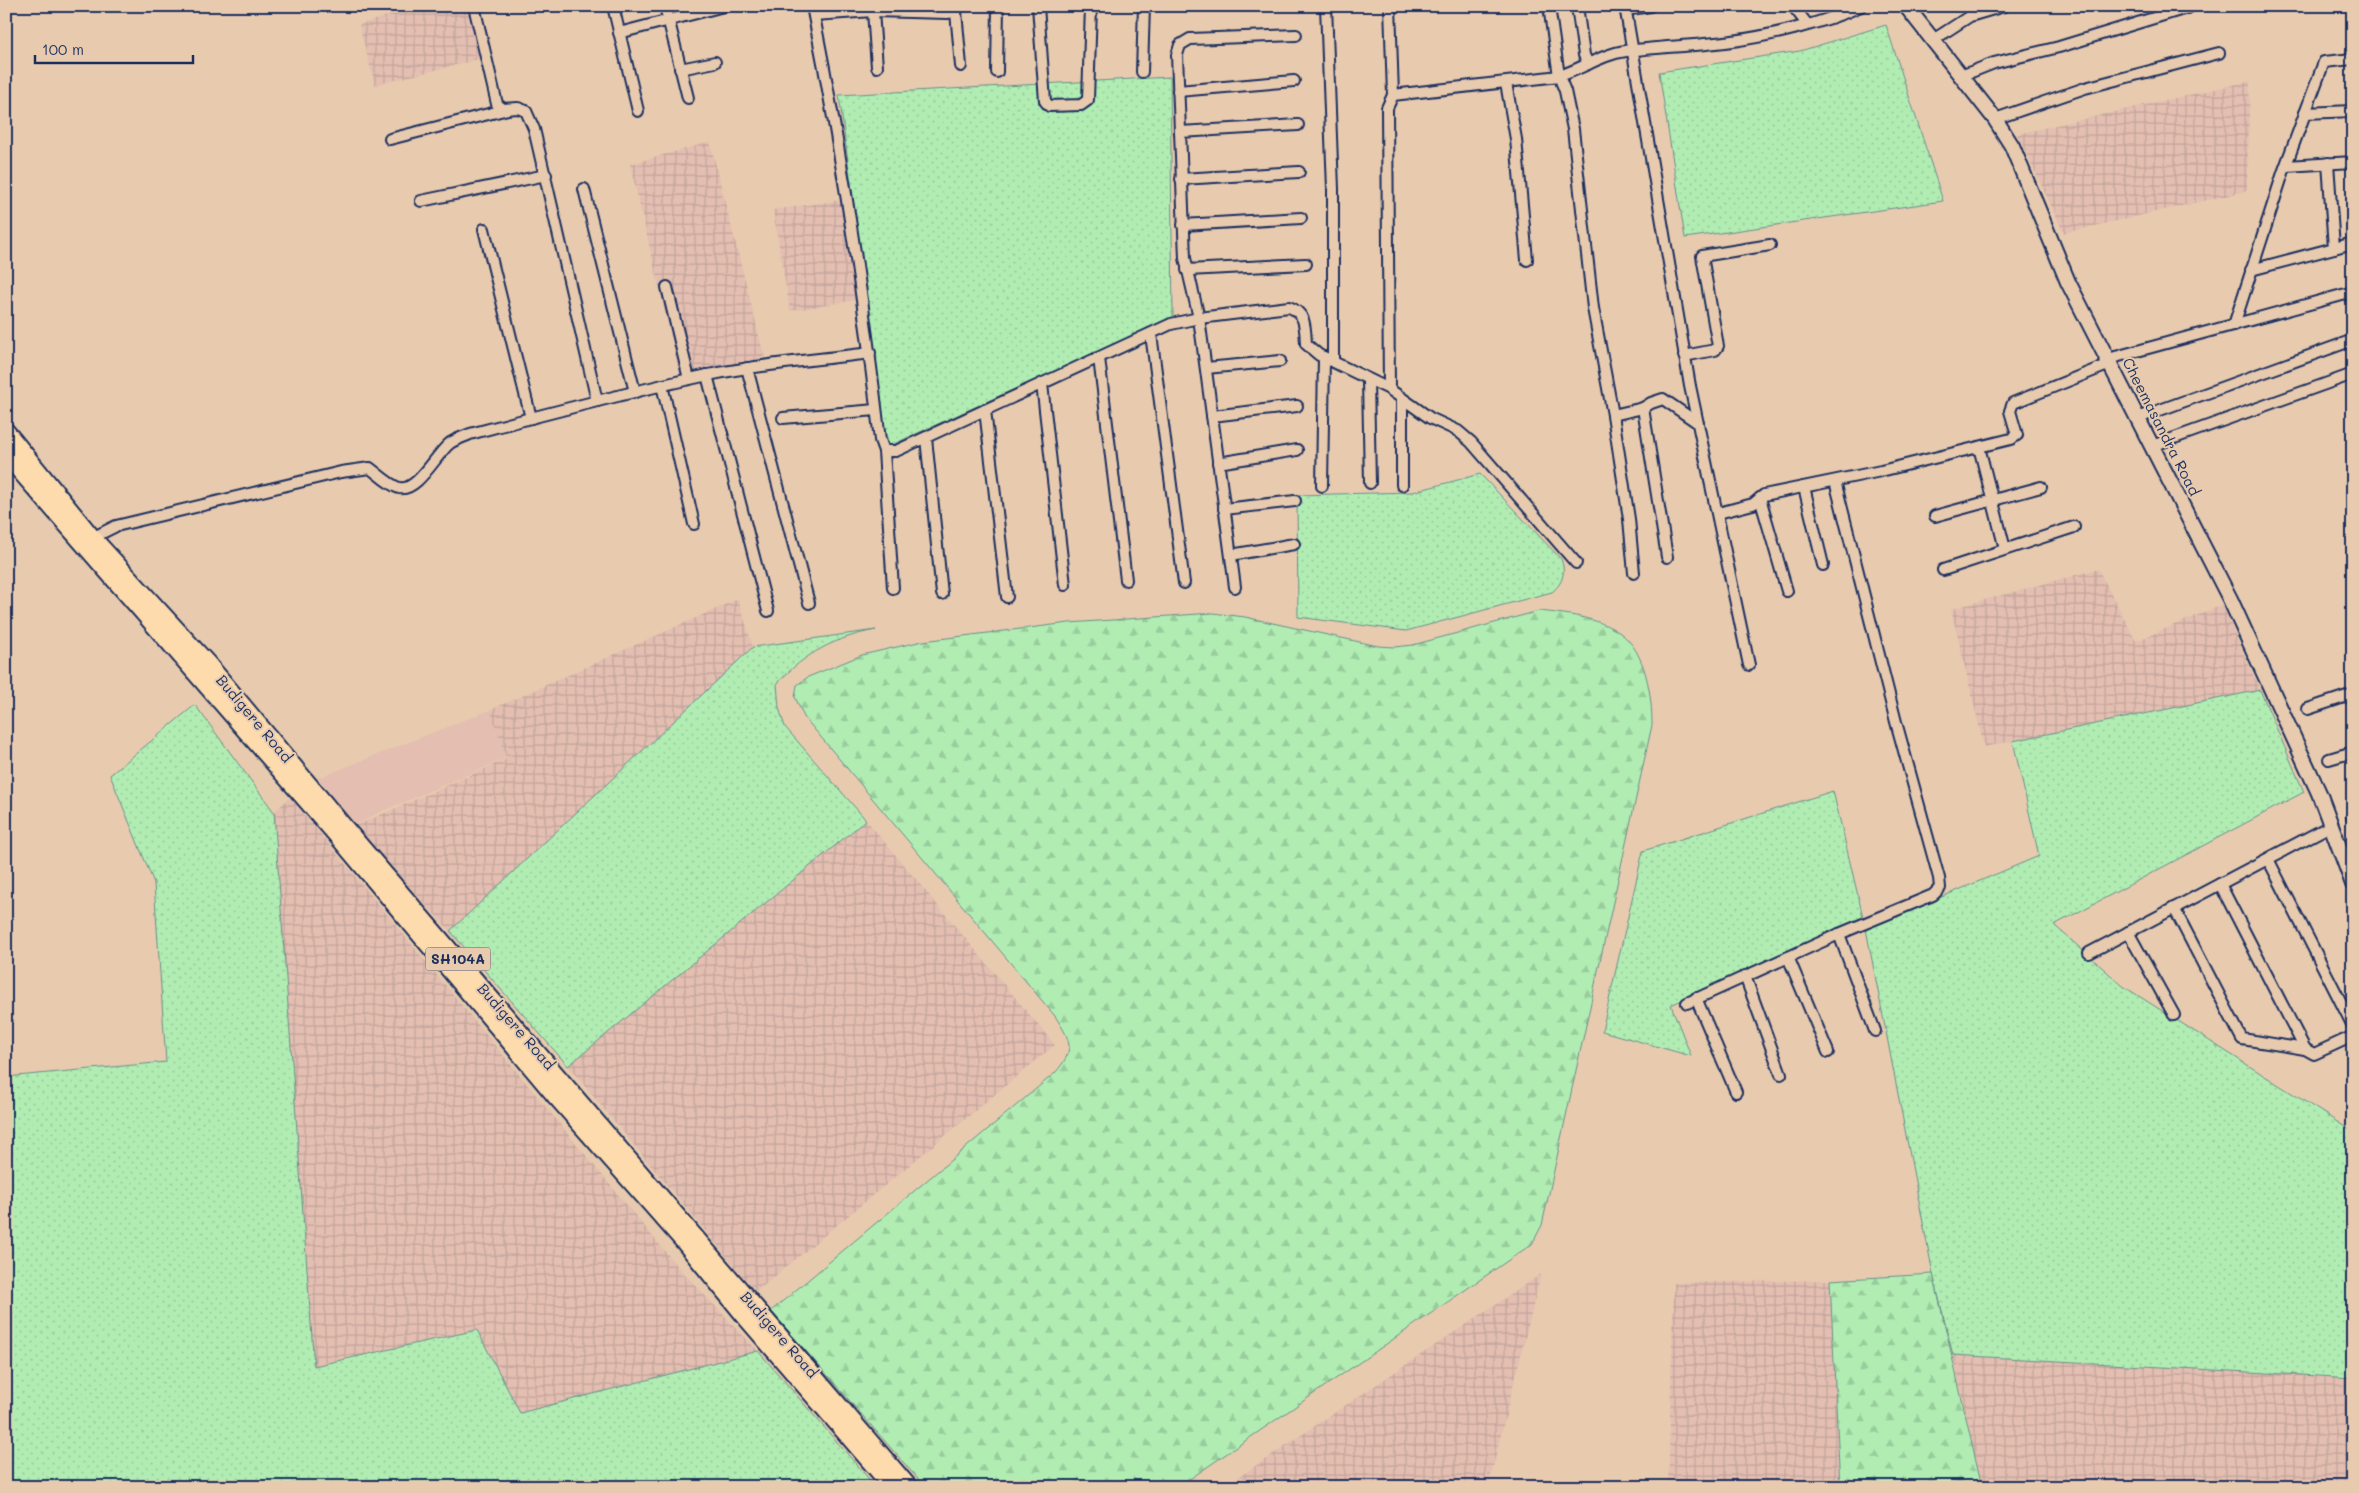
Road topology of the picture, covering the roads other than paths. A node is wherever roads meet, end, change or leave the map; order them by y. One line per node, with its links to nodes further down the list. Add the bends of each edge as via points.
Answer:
1 (474, 6): 45 (street, via 497,104 502,109)
2 (613, 6): 25 (street)
3 (665, 6): 23 (street)
4 (998, 6): 36 (street)
5 (1038, 6): 6 (street, via 1045,101 1049,106 1081,105 1088,100)
6 (1092, 6)
7 (1144, 6): 37 (street)
8 (1326, 6): 80 (street, via 1333,189)
9 (1390, 6): 43 (street)
10 (1550, 6): 38 (street)
11 (1578, 6): 32 (street, via 1584,56)
12 (1650, 6): 19 (street)
13 (1793, 6): 24 (street)
14 (1861, 6): 24 (street)
15 (1906, 6): 27 (street, Cheemasandra Road)
16 (2004, 6): 27 (street, via 1970,16)
17 (720, 7): 23 (street)
18 (2190, 7): 39 (street)
19 (1625, 8): 28 (street)
20 (958, 9): 22 (street); 33 (street)
21 (813, 11): 22 (street); 77 (street, via 846,185)
22 (873, 11): 34 (street)
23 (668, 20): 25 (street); 35 (street)
24 (1807, 24): 28 (street, via 1726,42)
25 (619, 33): 46 (street)
26 (1296, 35): 42 (street, via 1190,40 1180,44 1176,55)
27 (1932, 40): 39 (street, Cheemasandra Road)
28 (1631, 51): 32 (street); 78 (street)
29 (2220, 53): 49 (street, via 2085,88)
30 (2353, 59): 48 (street, via 2324,62)
31 (715, 62): 35 (street)
32 (1588, 64): 38 (street)
33 (961, 66)
34 (877, 67)
35 (680, 69): 44 (street)
36 (997, 72)
37 (1142, 72)
38 (1558, 76): 41 (street); 99 (street, via 1565,91 1573,129 1593,308)
39 (1961, 76): 49 (street, Cheemasandra Road)
40 (1294, 81): 42 (street)
41 (1506, 83): 43 (street); 67 (street, via 1516,139)
42 (1178, 91): 51 (street)
43 (1392, 95): 91 (street, via 1387,108)
44 (688, 98)
45 (511, 109): 52 (street); 57 (street, via 529,114)
46 (638, 111)
47 (2353, 111): 48 (street)
48 (2305, 113): 55 (street)
49 (1995, 119): 82 (street, Cheemasandra Road, via 2017,157 2068,282)
50 (1298, 125): 51 (street)
51 (1180, 132): 58 (street)
52 (390, 139)
53 (2353, 162): 54 (street)
54 (2328, 163): 55 (street); 66 (street)
55 (2286, 166): 70 (street)
56 (1299, 172): 58 (street)
57 (546, 175): 60 (street); 93 (street)
58 (1181, 179): 62 (street)
59 (584, 190): 92 (street)
60 (421, 201)
61 (1301, 218): 62 (street)
62 (1183, 225): 69 (street)
63 (484, 230): 101 (street)
64 (2353, 243): 66 (street)
65 (1770, 245): 78 (street, via 1702,256 1718,346 1715,350)
66 (2334, 248): 70 (street)
67 (1527, 260)
68 (1306, 264): 69 (street)
69 (1187, 270): 73 (street)
70 (2251, 270): 74 (street)
71 (667, 287): 87 (street)
72 (2353, 292): 74 (street)
73 (1199, 318): 75 (street, via 1171,324); 80 (street, via 1289,307 1303,317 1306,344); 84 (street)
74 (2234, 325): 82 (street)
75 (1151, 334): 79 (street); 137 (street)
76 (2353, 340): 103 (street)
77 (870, 353): 83 (street); 97 (street)
78 (1684, 356): 104 (street)
79 (1099, 358): 89 (street); 136 (street)
80 (1328, 359): 88 (street); 116 (street)
81 (1280, 361): 84 (street)
82 (2109, 362): 103 (street, Cheemasandra Road); 108 (street, via 2013,403 2010,411 2017,435)
83 (747, 368): 86 (street); 144 (street)
84 (1206, 368): 100 (street)
85 (2353, 374): 107 (street)
86 (707, 375): 87 (street); 145 (street)
87 (689, 379): 90 (street)
88 (1368, 380): 91 (street); 114 (street)
89 (1042, 384): 98 (street); 138 (street)
90 (662, 385): 92 (street); 125 (street)
91 (1389, 389): 94 (street)
92 (635, 392): 93 (street)
93 (597, 400): 101 (street)
94 (1402, 400): 115 (street); 132 (street, via 1458,431 1471,442)
95 (1297, 406): 100 (street)
96 (1643, 408): 99 (street); 104 (street, via 1663,400); 131 (street)
97 (876, 410): 102 (street); 110 (street)
98 (985, 410): 106 (street); 143 (street)
99 (1613, 415): 135 (street)
100 (1212, 416): 112 (street)
101 (531, 418): 127 (street, via 470,434 451,443 431,462 418,482 408,488 397,488 370,468 341,472 116,526)
102 (783, 418)
103 (2138, 418): 107 (street, Cheemasandra Road)
104 (1698, 423): 123 (street)
105 (6, 431): 127 (main road, Budigere Road / SH104A)
106 (926, 438): 110 (street, via 896,451); 142 (street)
107 (2152, 446): 151 (street, Cheemasandra Road, via 2230,599)
108 (1979, 447): 113 (street); 121 (street)
109 (1297, 450): 112 (street)
110 (884, 451): 139 (street)
111 (6, 455): 127 (main road, Budigere Road / SH104A)
112 (1218, 463): 122 (street)
113 (1836, 481): 117 (street); 157 (street, via 1940,888 1933,895)
114 (1370, 483)
115 (1402, 485)
116 (1322, 486)
117 (1804, 487): 119 (street); 133 (street)
118 (2041, 487): 121 (street)
119 (1760, 498): 123 (street, via 1753,504); 141 (street)
120 (1295, 501): 122 (street)
121 (1993, 501): 124 (street); 129 (street)
122 (1224, 508): 130 (street)
123 (1718, 513): 146 (street)
124 (1935, 516)
125 (694, 524)
126 (2074, 527): 129 (street)
127 (88, 540): 169 (main road, Budigere Road / SH104A, via 552,1092); 170 (main road, Budigere Road / SH104A, via 208,664)
128 (1294, 544): 130 (street)
129 (2005, 549): 134 (street)
130 (1231, 555): 140 (street)
131 (1667, 557)
132 (1576, 563)
133 (1823, 565)
134 (1943, 570)
135 (1634, 573)
136 (1126, 580)
137 (1184, 583)
138 (1065, 585)
139 (893, 588)
140 (1235, 588)
141 (1787, 591)
142 (942, 594)
143 (1007, 597)
144 (810, 603)
145 (768, 612)
146 (1749, 665)
147 (2353, 694): 148 (street)
148 (2308, 709)
149 (2353, 752): 150 (street)
150 (2329, 759)
151 (2332, 825): 152 (street); 154 (street, Cheemasandra Road)
152 (2268, 859): 153 (street); 162 (street)
153 (2220, 884): 155 (street); 165 (street)
154 (2353, 884)
155 (2174, 908): 156 (street); 165 (street, via 2242,1039)
156 (2128, 932): 158 (street); 161 (street)
157 (1839, 934): 159 (street); 163 (street)
158 (2089, 953)
159 (1788, 956): 160 (street); 166 (street)
160 (1745, 976): 167 (street); 168 (street, via 1692,1001)
161 (2174, 1015)
162 (2353, 1026)
163 (1875, 1031)
164 (2353, 1036): 165 (street, via 2314,1054)
165 (2304, 1049)
166 (1828, 1052)
167 (1782, 1074)
168 (1736, 1092)
169 (892, 1487)
170 (910, 1487)

